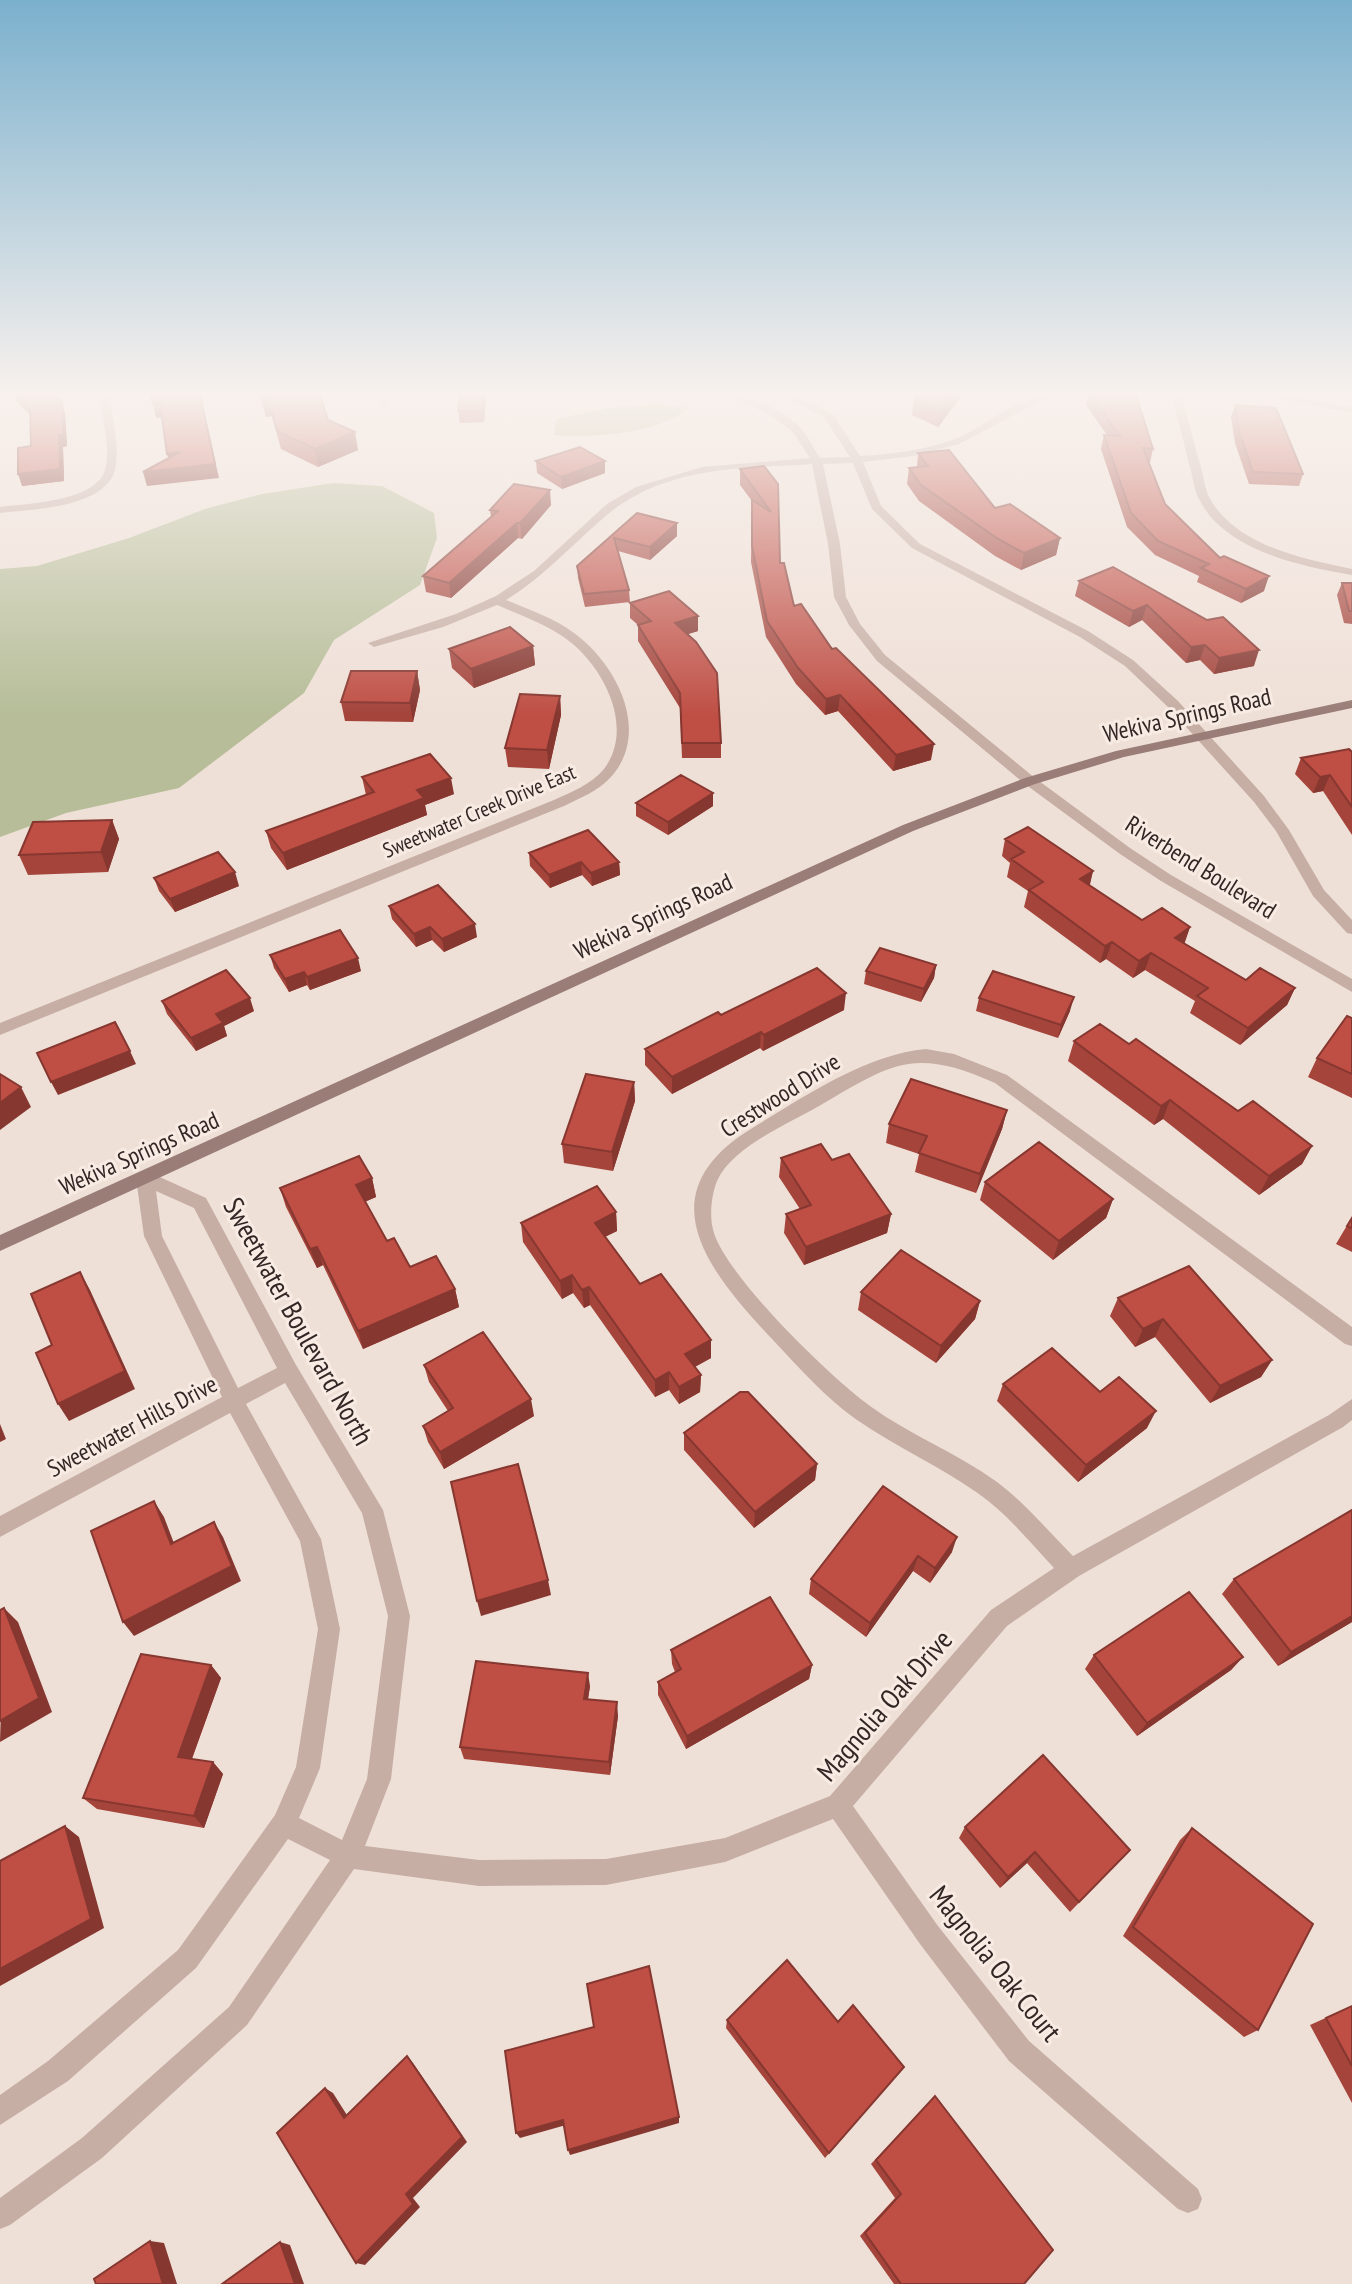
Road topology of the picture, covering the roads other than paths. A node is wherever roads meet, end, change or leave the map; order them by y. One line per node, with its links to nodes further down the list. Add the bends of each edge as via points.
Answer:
1 (61, 502): 6 (street)
2 (620, 502): 8 (street, via 597,515 539,572)
3 (825, 502): 12 (street, Riverbend Boulevard, via 840,597 855,625 881,658)
4 (873, 502): 11 (street, Riverbend Boulevard, via 916,546 1084,634 1129,663)
5 (1206, 502): 7 (street, via 1213,513 1255,542)
6 (0, 510)
7 (1352, 572)
8 (498, 601): 9 (street, via 453,621); 15 (street, Sweetwater Creek Drive East, via 579,642 604,670 621,704 624,737 612,768 591,787)
9 (374, 643)
10 (1352, 704): 11 (main road, Wekiva Springs Road)
11 (1199, 735): 12 (main road, Wekiva Springs Road); 13 (street, Riverbend Boulevard, via 1258,799 1282,830 1318,893)
12 (1030, 780): 14 (street, Riverbend Boulevard, via 1166,878); 16 (main road, Wekiva Springs Road, via 752,897)
13 (1352, 929)
14 (1352, 986)
15 (0, 1029)
16 (145, 1178): 17 (main road, Wekiva Springs Road); 19 (street, Sweetwater Boulevard North, via 201,1203); 20 (street, via 153,1236)
17 (0, 1243)
18 (1352, 1338): 23 (street, Crestwood Drive, via 1001,1079 969,1063 932,1054 868,1068 732,1150 711,1175 702,1204 706,1235 722,1268 813,1370 862,1411 989,1489)
19 (289, 1371): 20 (street, Sweetwater Hills Drive); 26 (street, Sweetwater Boulevard North, via 372,1510 398,1616 379,1779)
20 (234, 1401): 22 (street, Sweetwater Hills Drive); 25 (street, via 310,1539 329,1629 308,1768)
21 (1352, 1408): 23 (street, Magnolia Oak Drive)
22 (0, 1527)
23 (1071, 1570): 24 (street, Magnolia Oak Drive, via 999,1618)
24 (838, 1805): 26 (street, Magnolia Oak Drive, via 725,1850 606,1872 479,1873); 28 (street, Magnolia Oak Court, via 929,1935 1019,2051)
25 (284, 1824): 26 (street, Magnolia Oak Drive); 27 (street, via 187,1959 58,2071)
26 (348, 1856): 29 (street, Sweetwater Boulevard North, via 238,2016 93,2148)
27 (0, 2111)
28 (1188, 2199)
29 (0, 2215)

